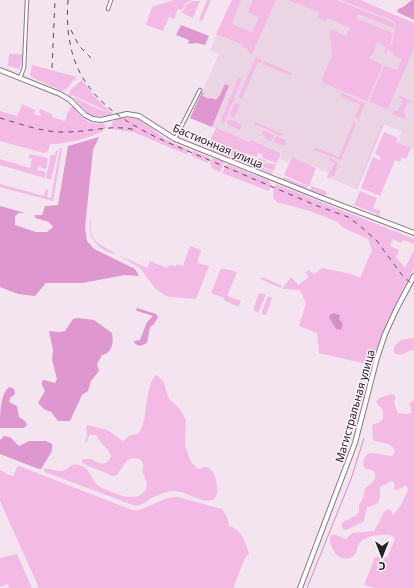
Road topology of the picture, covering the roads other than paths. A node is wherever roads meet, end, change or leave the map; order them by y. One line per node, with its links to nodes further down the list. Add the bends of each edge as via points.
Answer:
1 (27, 0): 5 (street, via 24,68)
2 (111, 0): 3 (street)
3 (108, 9)
4 (0, 70): 5 (main road, Бастионная улица)
5 (20, 78): 7 (main road, Бастионная улица, via 65,96 88,117 101,120 135,114)
6 (200, 90): 7 (street)
7 (175, 139): 8 (main road, Бастионная улица)
8 (413, 233)
9 (414, 276): 10 (main road, Магистральная улица, via 385,334 355,443)
10 (300, 588)

